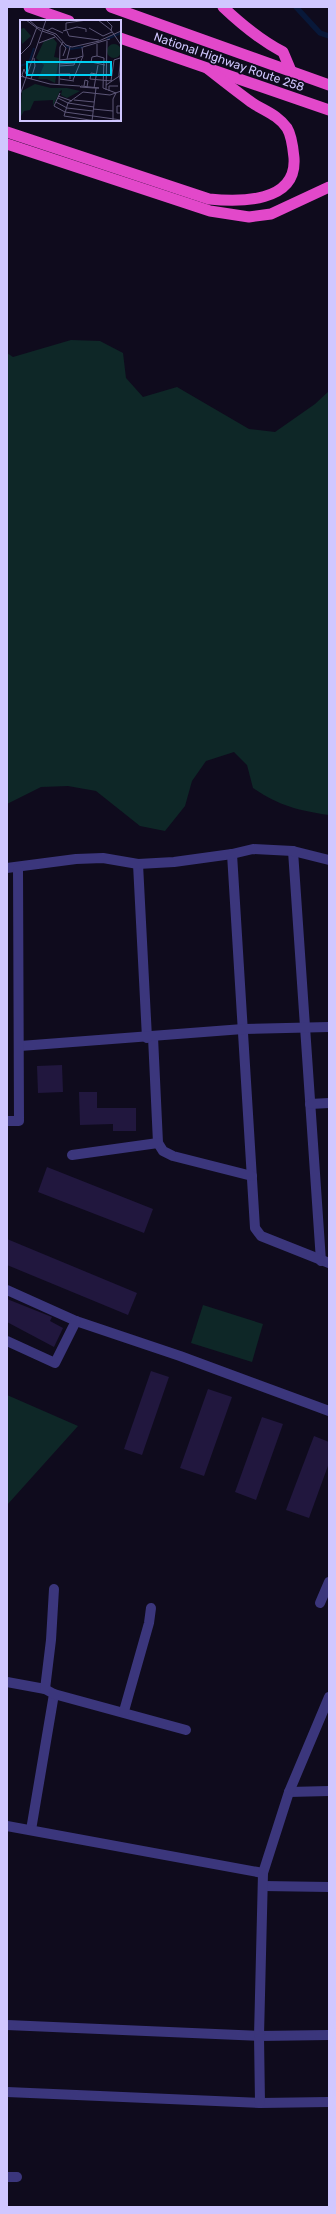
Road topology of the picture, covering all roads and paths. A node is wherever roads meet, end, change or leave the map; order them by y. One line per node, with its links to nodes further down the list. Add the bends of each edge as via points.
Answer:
1 (29, 7): 4 (highway)
2 (111, 7): 7 (highway, National Highway Route 258)
3 (223, 7): 7 (highway, via 242,26 283,52)
4 (66, 20)
5 (121, 38): 6 (highway, National Highway Route 258)
6 (208, 68): 9 (highway, National Highway Route 258); 10 (highway, via 252,103 274,113 288,129 294,162 291,177 268,197 209,199)
7 (291, 71): 8 (highway, National Highway Route 258)
8 (329, 85)
9 (329, 110)
10 (7, 132)
11 (7, 144): 12 (highway, via 210,211 249,217 271,214)
12 (329, 187)
13 (293, 851): 14 (street, via 253,849); 15 (street); 20 (street)
14 (232, 854): 16 (street); 21 (street)
15 (329, 860)
16 (138, 864): 18 (street, via 103,858 76,859); 22 (street)
17 (7, 868): 18 (street)
18 (18, 868): 23 (street)
19 (329, 1026): 20 (street)
20 (305, 1028): 21 (street); 25 (street)
21 (243, 1029): 22 (street); 29 (street)
22 (150, 1037): 23 (street); 27 (street)
23 (20, 1046): 26 (street, via 19,1121)
24 (329, 1103): 25 (street)
25 (310, 1104): 30 (street)
26 (7, 1121)
27 (158, 1143): 28 (street); 29 (street, via 163,1151 173,1156)
28 (72, 1155)
29 (252, 1176): 30 (street, via 255,1228 261,1236)
30 (325, 1262)
31 (7, 1290): 32 (street)
32 (76, 1321): 33 (street, via 55,1364); 34 (street)
33 (7, 1341)
34 (329, 1411)
35 (329, 1582): 37 (street)
36 (54, 1589): 40 (street)
37 (320, 1603)
38 (151, 1608): 42 (street)
39 (7, 1682): 40 (street)
40 (50, 1692): 42 (street); 47 (street)
41 (329, 1697): 45 (street)
42 (124, 1712): 43 (street)
43 (186, 1730)
44 (329, 1791): 45 (street)
45 (289, 1792): 48 (street)
46 (7, 1826): 47 (street)
47 (31, 1830): 48 (street)
48 (263, 1873): 49 (street)
49 (263, 1886): 50 (street); 53 (street)
50 (329, 1887)
51 (7, 2025): 53 (street)
52 (329, 2035): 53 (street)
53 (259, 2036): 56 (street)
54 (7, 2092): 56 (street)
55 (329, 2102): 56 (street)
56 (260, 2103)

